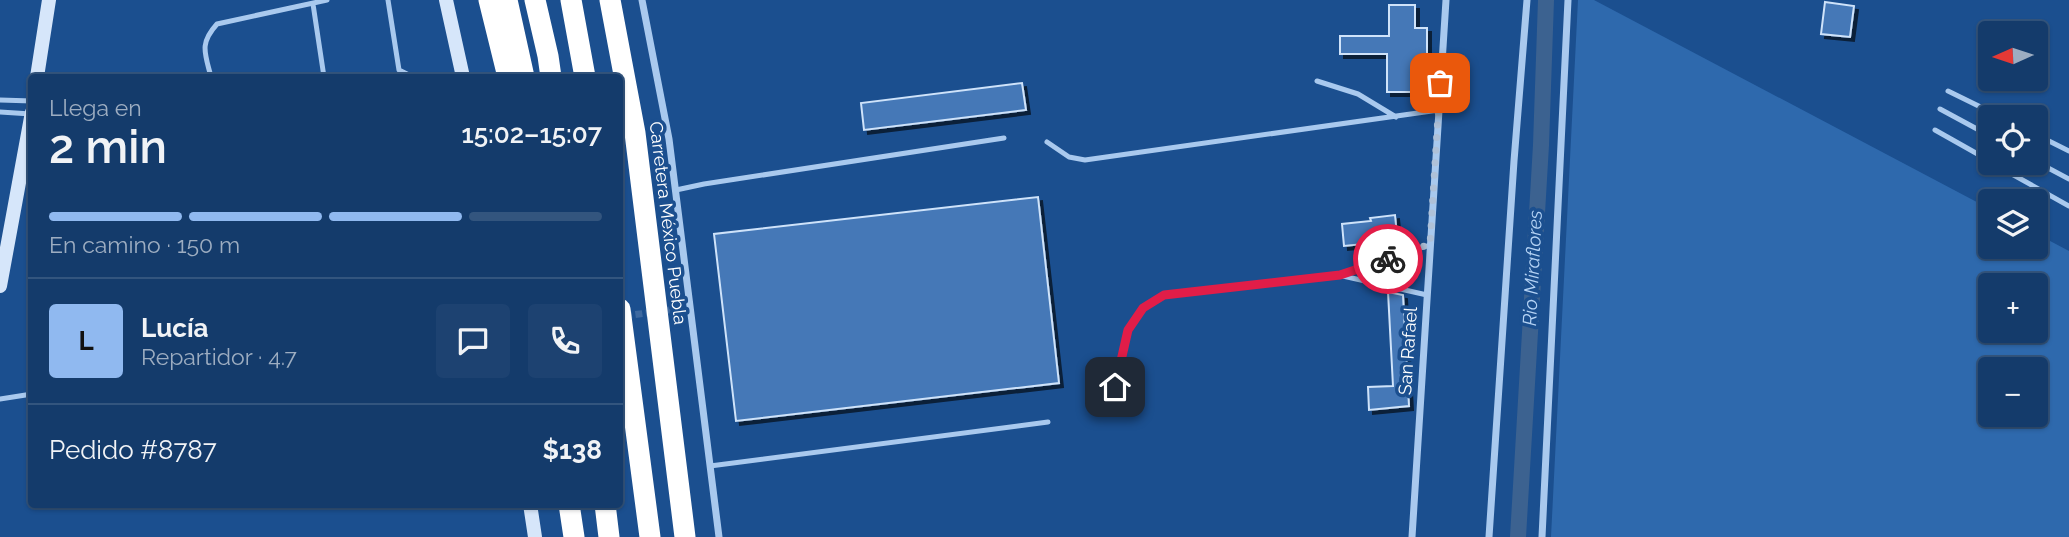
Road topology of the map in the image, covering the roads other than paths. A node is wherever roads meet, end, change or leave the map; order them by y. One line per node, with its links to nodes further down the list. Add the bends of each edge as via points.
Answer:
1 (49, 0): 18 (main road)
2 (327, 0): 17 (lane)
3 (388, 0): 21 (lane, via 399,70)
4 (446, 0): 22 (main road)
5 (481, 0): 23 (highway)
6 (489, 0): 24 (highway)
7 (506, 0): 25 (highway)
8 (535, 0): 26 (highway)
9 (571, 0): 27 (highway)
10 (585, 0): 28 (highway)
11 (597, 0): 29 (highway)
12 (610, 0): 33 (highway, Carretera México Puebla)
13 (642, 0): 53 (street)
14 (1446, 0): 38 (street, San Rafael)
15 (1527, 0): 75 (street)
16 (1568, 0): 76 (street)
17 (313, 4): 19 (lane, via 218,24 207,36); 20 (lane)
18 (37, 74)
19 (210, 74)
20 (324, 74)
21 (407, 74)
22 (462, 74)
23 (498, 74)
24 (507, 74)
25 (523, 74)
26 (551, 74)
27 (584, 74)
28 (592, 74)
29 (622, 74)
30 (623, 79): 33 (highway)
31 (1317, 80): 41 (lane, via 1358,94)
32 (1948, 91): 36 (lane)
33 (628, 97): 72 (highway, Carretera México Puebla)
34 (0, 100): 35 (lane)
35 (28, 101)
36 (1978, 106)
37 (1940, 109): 44 (lane)
38 (1439, 110): 41 (lane); 55 (street, San Rafael)
39 (0, 112): 40 (lane)
40 (28, 113)
41 (1396, 117): 47 (lane, via 1085,160 1069,157)
42 (28, 130): 57 (main road)
43 (1935, 130): 49 (lane)
44 (1978, 130)
45 (1004, 138): 53 (lane)
46 (2048, 140): 48 (lane)
47 (1047, 142)
48 (2069, 151)
49 (1978, 155)
50 (2048, 168): 52 (lane)
51 (2014, 175): 54 (lane)
52 (2069, 179)
53 (676, 190): 64 (street)
54 (2069, 206)
55 (1430, 244): 56 (lane); 58 (street, San Rafael)
56 (1340, 275): 58 (lane); 60 (lane, via 1164,295 1143,308 1128,330)
57 (0, 286)
58 (1427, 295): 74 (street, San Rafael)
59 (623, 332): 71 (highway)
60 (1115, 387)
61 (28, 395): 62 (lane)
62 (0, 399)
63 (1048, 422): 64 (lane)
64 (710, 466): 73 (street)
65 (530, 508): 68 (main road)
66 (570, 508): 69 (highway)
67 (605, 508): 70 (highway)
68 (534, 537)
69 (574, 537)
70 (609, 537)
71 (650, 537)
72 (685, 537)
73 (719, 537)
74 (1412, 537)
75 (1489, 537)
76 (1542, 537)

